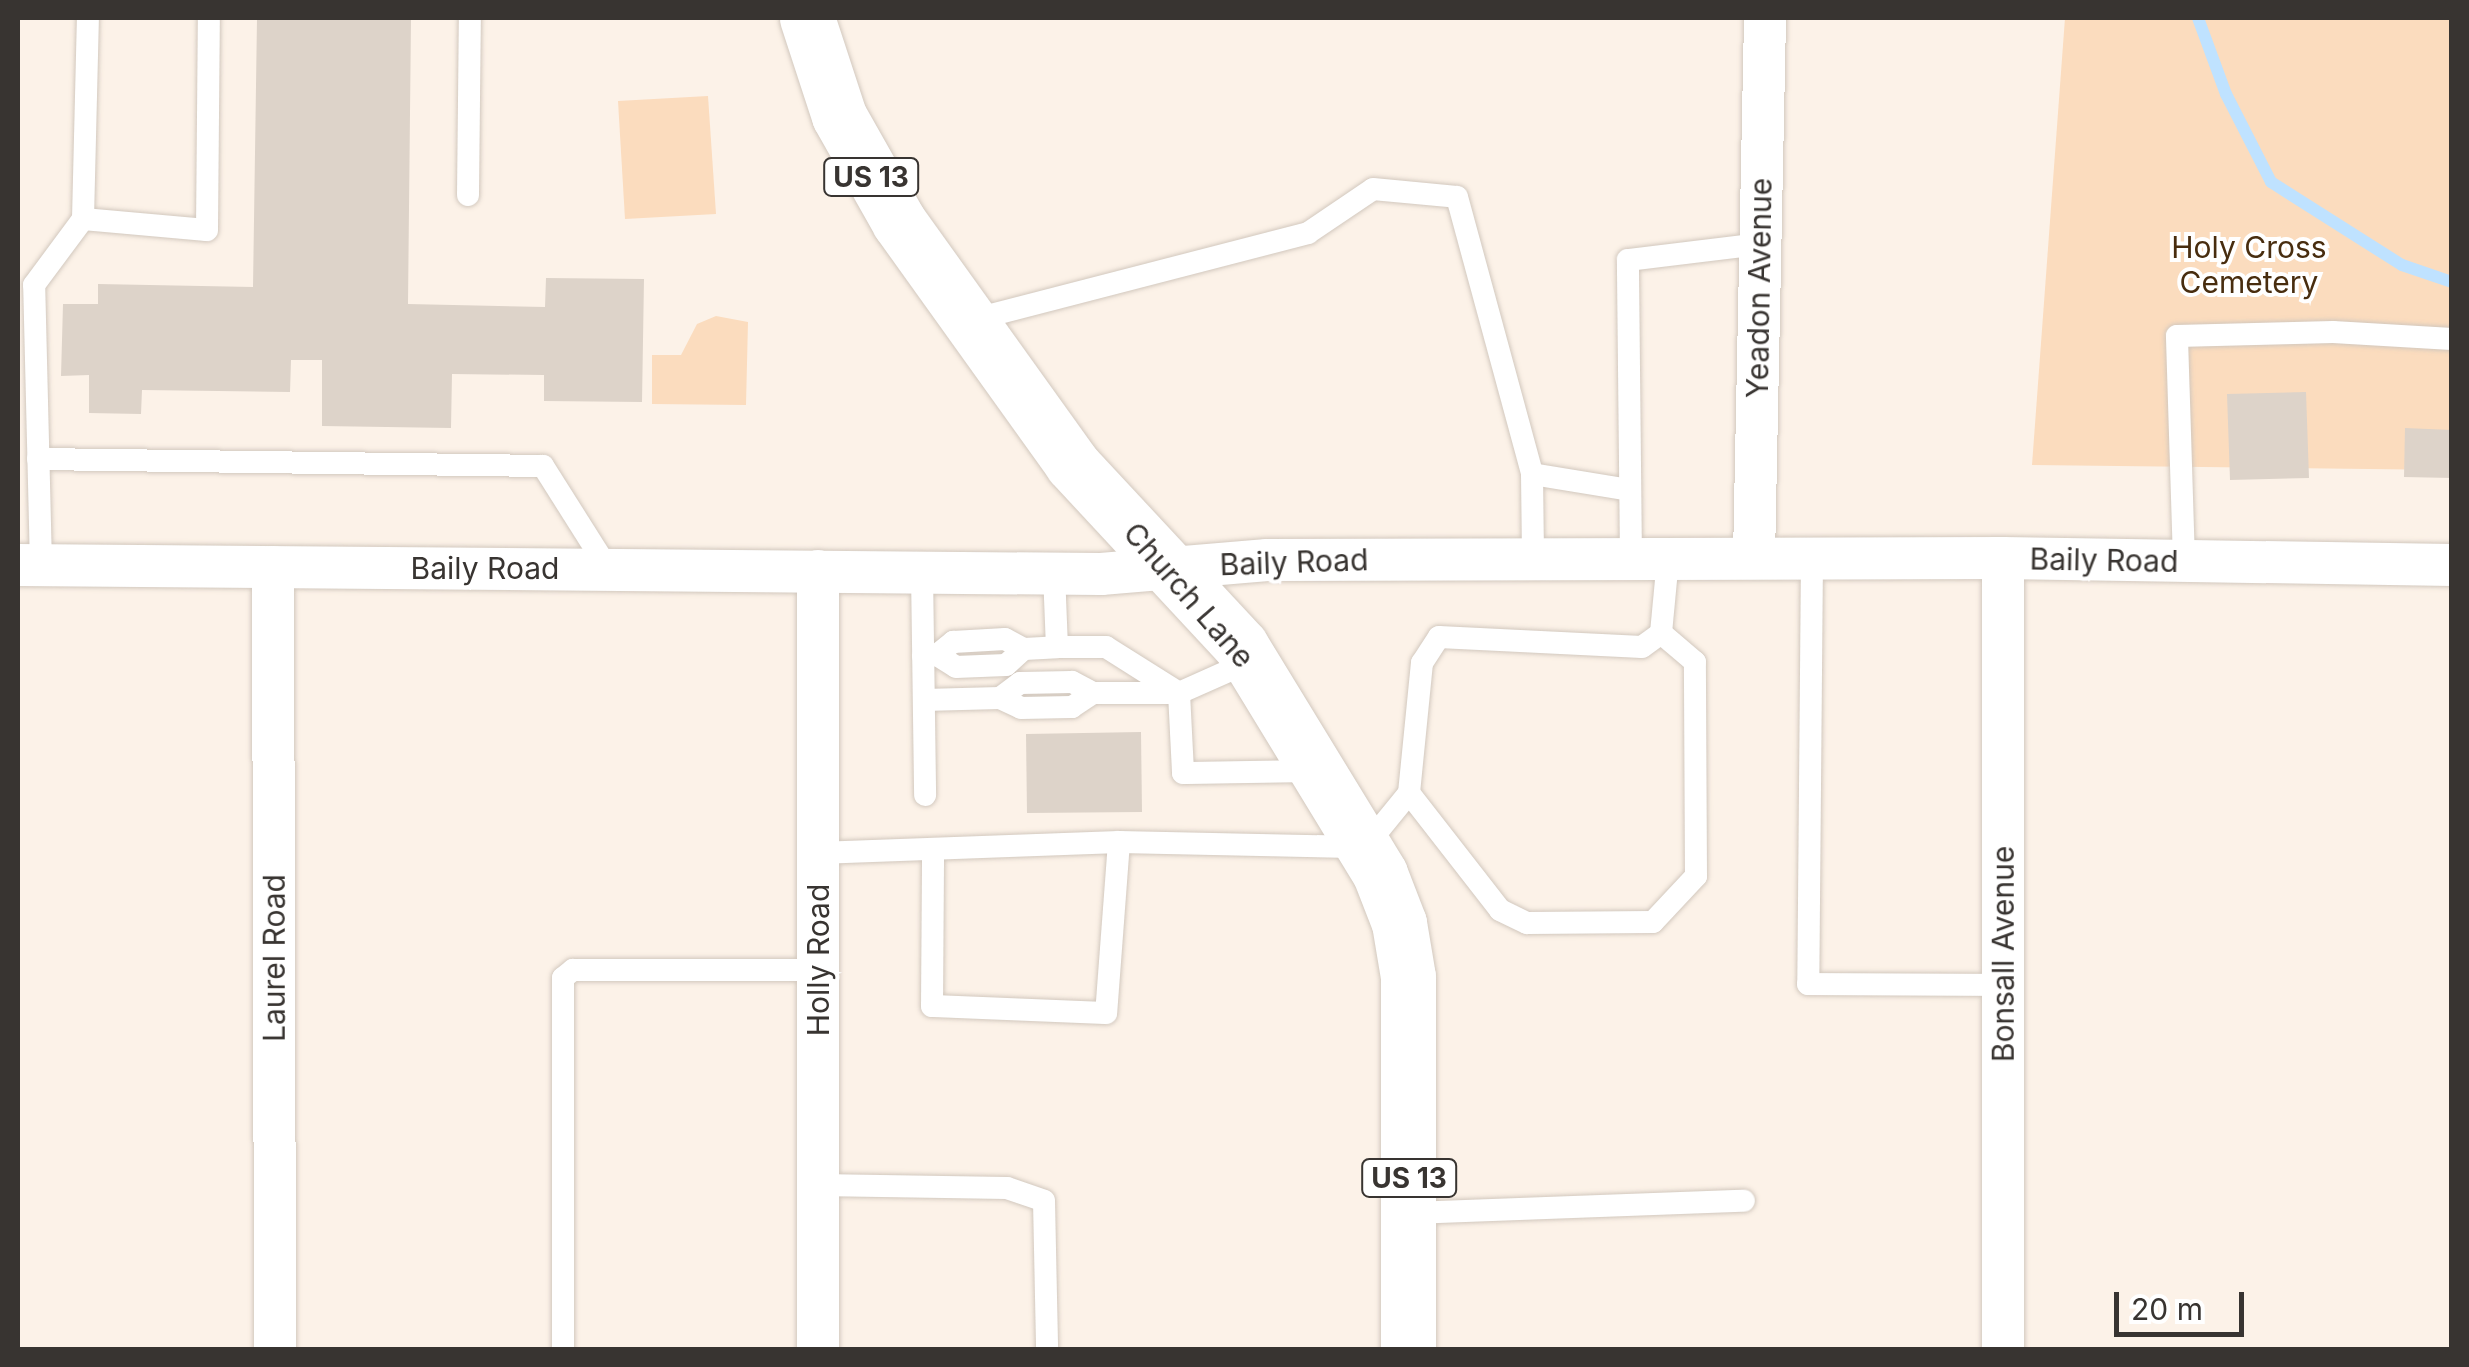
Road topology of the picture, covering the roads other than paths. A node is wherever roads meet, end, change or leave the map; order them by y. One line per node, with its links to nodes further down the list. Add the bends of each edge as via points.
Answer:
1 (88, 18): 7 (lane)
2 (209, 18): 7 (lane, via 207,230)
3 (470, 18): 6 (lane)
4 (807, 18): 9 (main road, Church Lane / US 13, via 824,78 857,151)
5 (1765, 18): 8 (street, Yeadon Avenue)
6 (468, 195)
7 (83, 219): 11 (lane, via 34,285)
8 (1760, 244): 13 (lane, via 1628,260); 14 (street, Yeadon Avenue)
9 (968, 321): 12 (lane, via 1308,233 1373,188 1457,196); 23 (main road, Church Lane / US 13, via 1072,464)
10 (2452, 339): 19 (lane, via 2332,332 2177,336)
11 (38, 459): 20 (lane); 24 (lane, via 543,466)
12 (1532, 474): 13 (lane); 18 (lane)
13 (1630, 490): 17 (lane)
14 (1754, 558): 15 (street, Baily Road); 17 (street, Baily Road)
15 (1812, 558): 16 (street, Baily Road); 42 (lane, via 1808,984)
16 (2003, 558): 19 (street, Baily Road); 42 (street, Bonsall Avenue)
17 (1650, 559): 18 (street, Baily Road); 28 (lane)
18 (1533, 560): 23 (street, Baily Road, via 1266,560)
19 (2184, 561): 21 (street, Baily Road)
20 (29, 565): 22 (street, Baily Road)
21 (2452, 565)
22 (273, 567): 24 (street, Baily Road); 46 (street, Laurel Road)
23 (1169, 568): 27 (street, Baily Road); 31 (main road, Church Lane / US 13)
24 (608, 569): 25 (street, Baily Road)
25 (818, 571): 26 (street, Baily Road); 40 (street, Holly Road)
26 (922, 572): 27 (street, Baily Road); 30 (lane)
27 (1054, 573): 29 (lane)
28 (1661, 633): 35 (lane, via 1642,647 1439,637 1422,663); 35 (lane, via 1695,662 1696,876 1653,922 1527,923 1500,910)
29 (1057, 647): 30 (lane, via 1024,650 1006,665 956,667); 32 (lane, via 1106,648)
30 (930, 655): 33 (lane)
31 (1251, 661): 32 (lane); 34 (main road, Church Lane / US 13)
32 (1179, 693): 33 (lane, via 1093,693 1072,706 1021,708 1000,698); 34 (lane, via 1183,773)
33 (924, 700): 36 (lane)
34 (1318, 771): 38 (main road, Church Lane / US 13)
35 (1409, 792): 38 (lane)
36 (925, 794)
37 (1119, 842): 38 (lane); 39 (lane); 39 (lane, via 1106,1012 932,1006)
38 (1366, 847): 45 (main road, Church Lane / US 13, via 1391,899 1408,978)
39 (934, 849): 40 (lane)
40 (818, 853): 41 (street, Holly Road)
41 (818, 970): 43 (street, Holly Road); 47 (lane, via 573,970 563,978)
42 (2003, 986): 51 (street, Bonsall Avenue)
43 (818, 1185): 48 (street, Holly Road); 49 (lane, via 1007,1188 1044,1201)
44 (1744, 1201): 45 (lane)
45 (1408, 1213): 50 (main road, Church Lane / US 13)
46 (275, 1350)
47 (562, 1350)
48 (818, 1350)
49 (1047, 1350)
50 (1408, 1350)
51 (2002, 1350)

